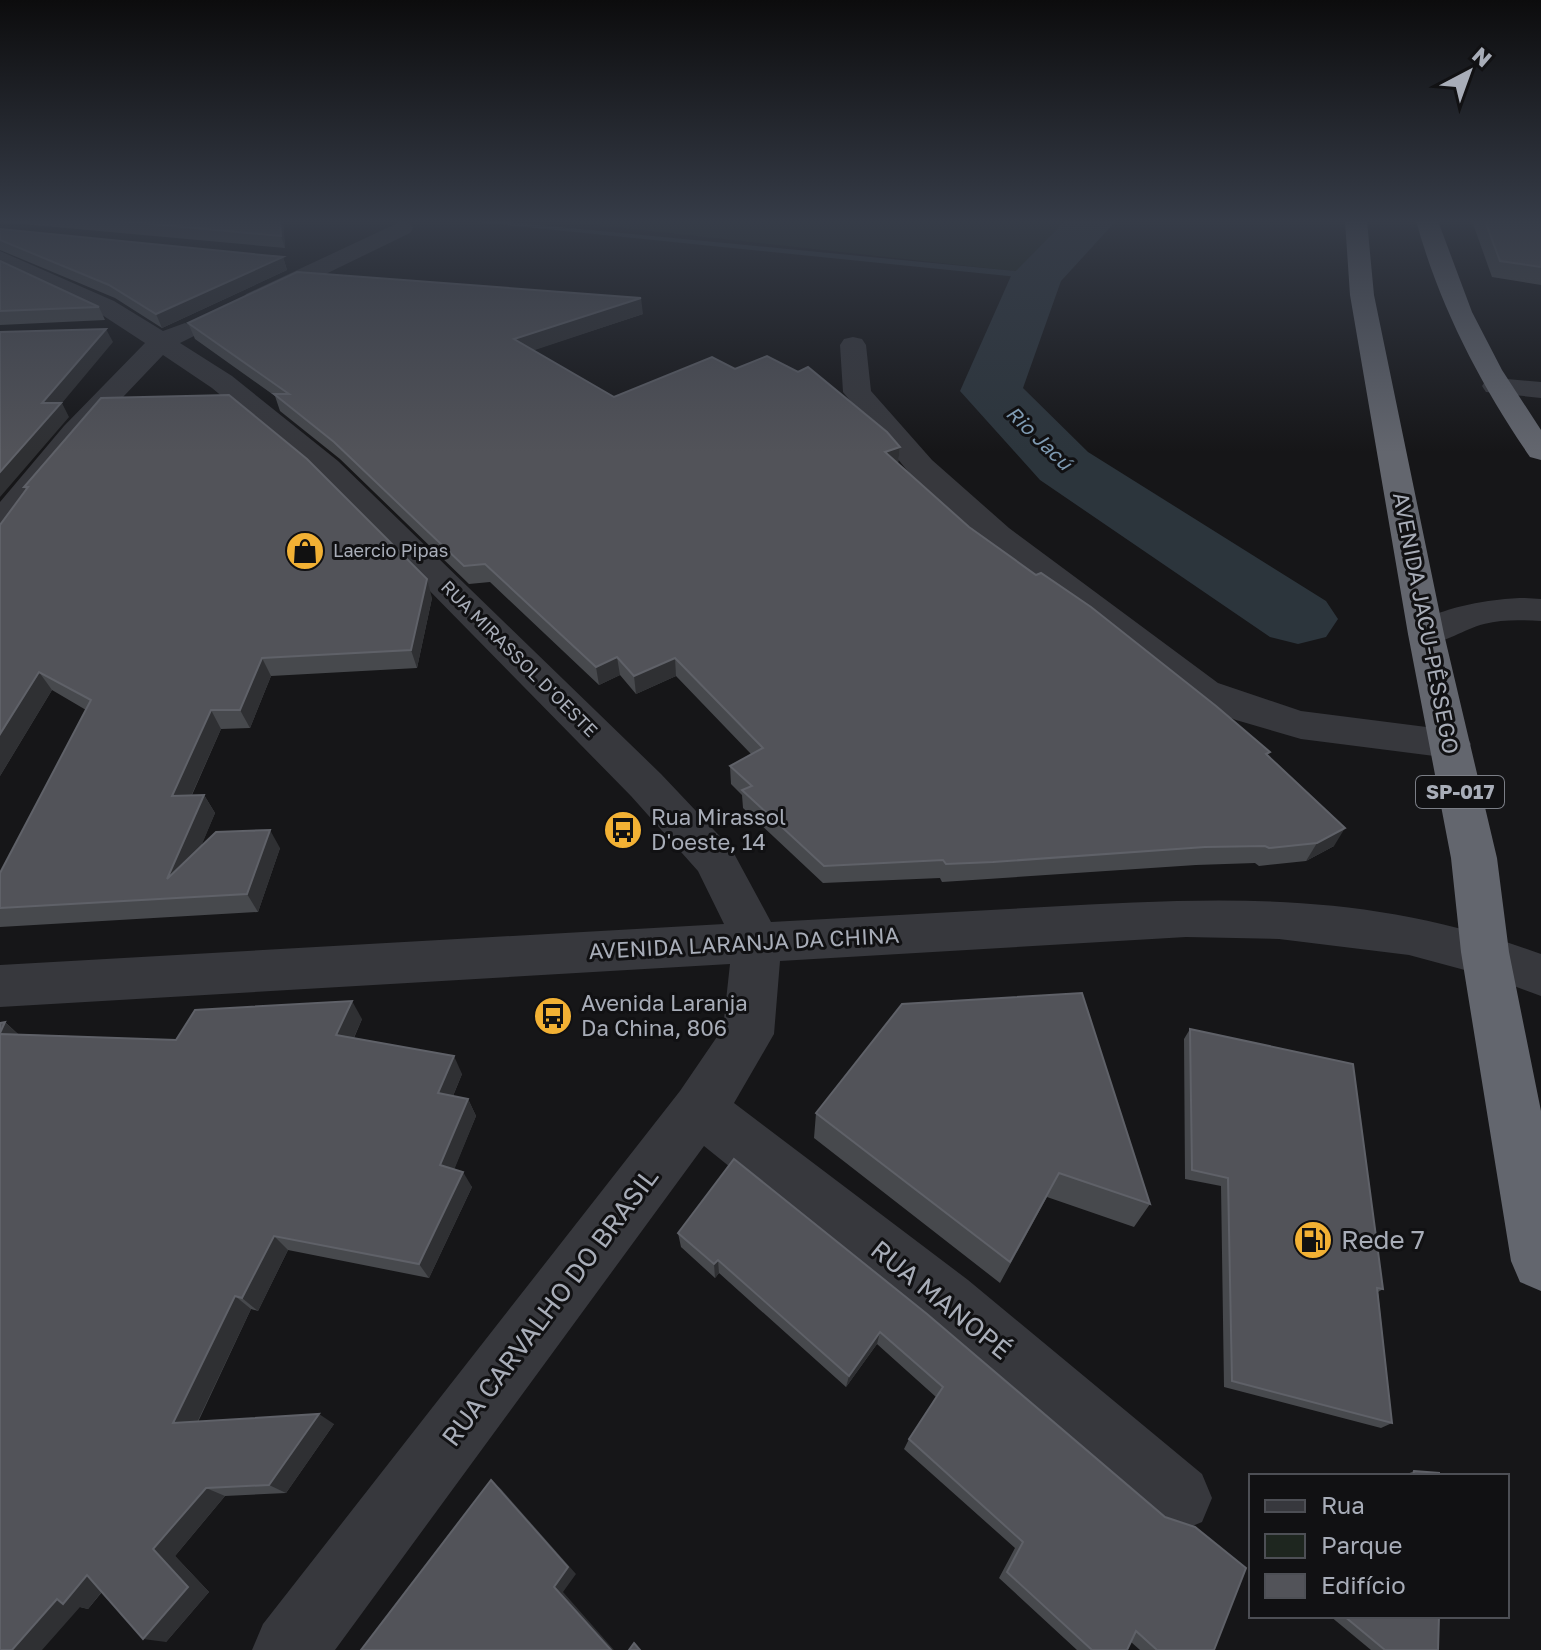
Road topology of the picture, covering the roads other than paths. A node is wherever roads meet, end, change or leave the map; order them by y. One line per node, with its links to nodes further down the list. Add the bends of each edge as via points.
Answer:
1 (88, 298): 8 (street, RUA MIRASSOL D'OESTE)
2 (256, 298): 5 (street)
3 (1363, 298): 15 (highway, AVENIDA JACU-PÊSSEGO / SP-017)
4 (1454, 298): 10 (highway)
5 (233, 309)
6 (204, 322): 8 (street)
7 (95, 332): 8 (street)
8 (152, 336): 13 (street); 17 (street, RUA MIRASSOL D'OESTE, via 222,382 327,468 646,785 715,860)
9 (853, 345): 16 (street, via 857,392 921,467 997,535 1204,692 1301,725)
10 (1496, 386): 11 (street); 12 (highway)
11 (1541, 390)
12 (1541, 451)
13 (0, 523)
14 (1541, 610): 15 (street, via 1489,610)
15 (1426, 634): 16 (highway, AVENIDA JACU-PÊSSEGO / SP-017)
16 (1450, 744): 18 (highway, AVENIDA JACU-PÊSSEGO / SP-017, via 1474,858)
17 (757, 942): 18 (street, AVENIDA LARANJA DA CHINA, via 1186,918 1310,919 1397,930); 20 (street, AVENIDA LARANJA DA CHINA); 21 (street, RUA CARVALHO DO BRASIL, via 748,1034)
18 (1485, 952): 19 (street, AVENIDA LARANJA DA CHINA); 22 (highway, AVENIDA JACU-PÊSSEGO / SP-017)
19 (1541, 975)
20 (0, 986)
21 (699, 1109): 23 (street, RUA MANOPÉ, via 946,1302); 24 (street, RUA CARVALHO DO BRASIL)
22 (1541, 1261)
23 (1178, 1498)
24 (289, 1650)

